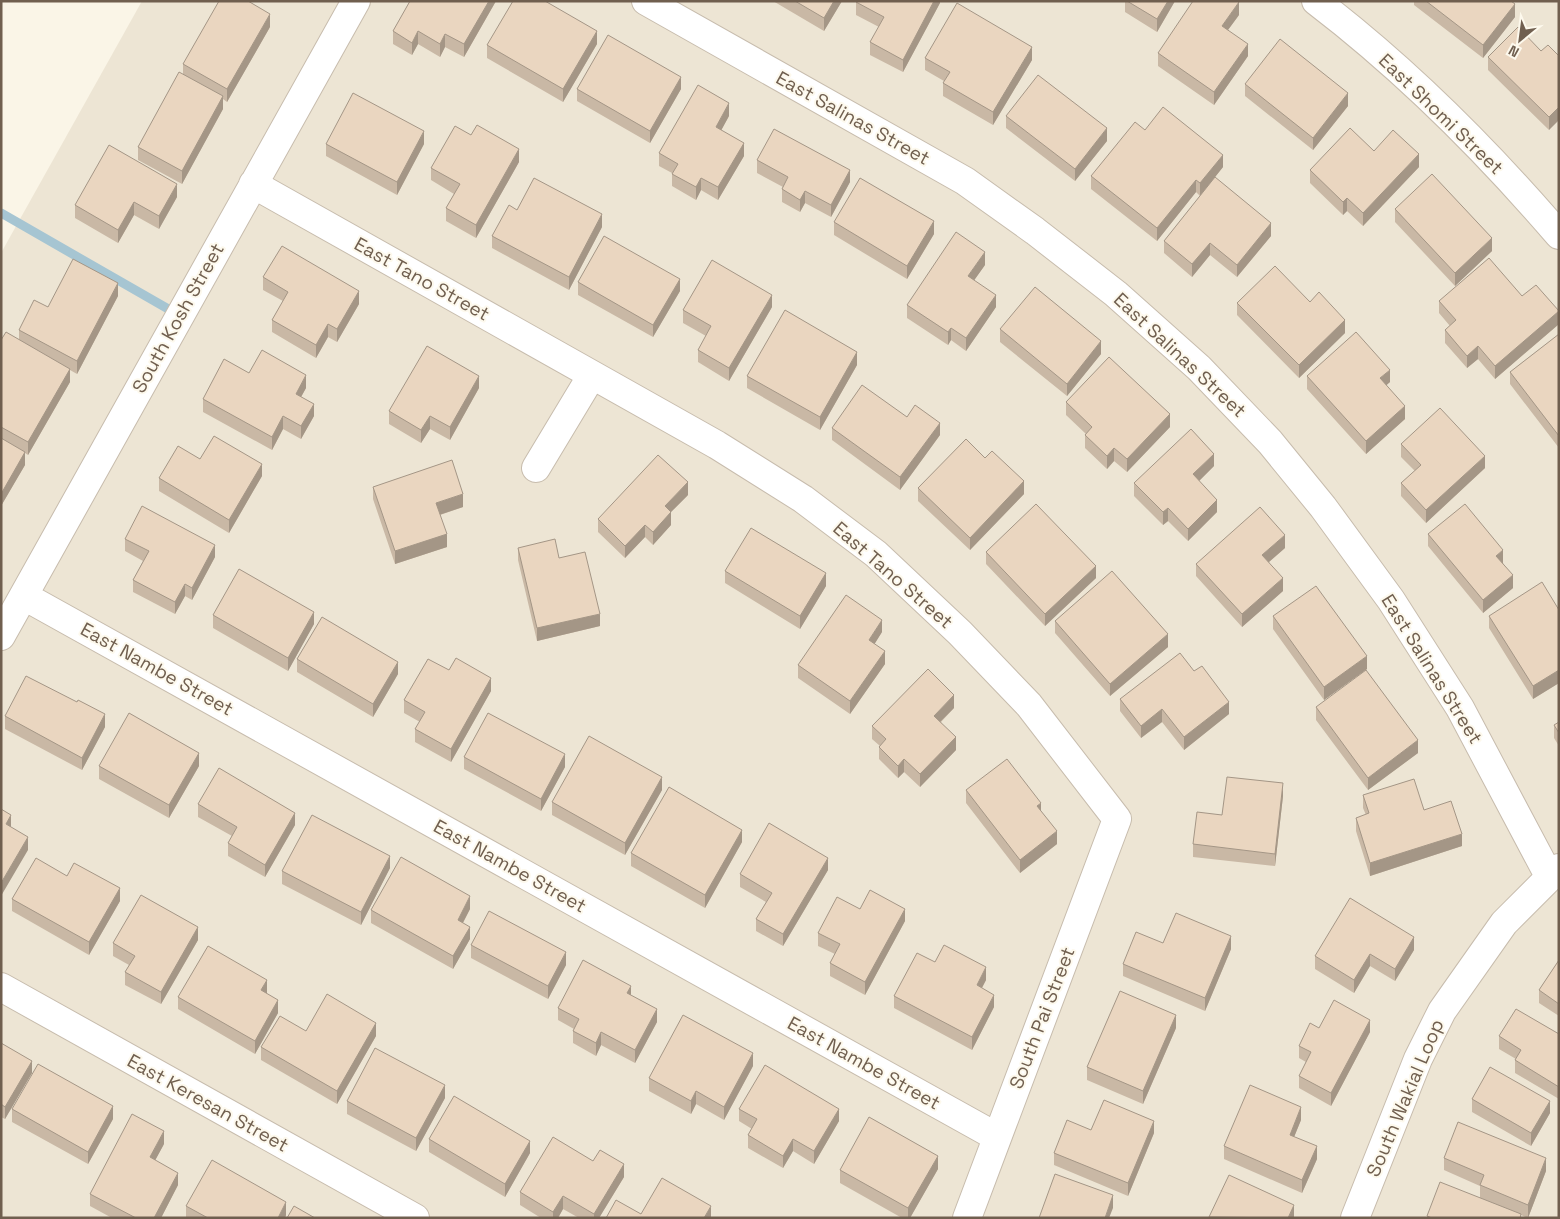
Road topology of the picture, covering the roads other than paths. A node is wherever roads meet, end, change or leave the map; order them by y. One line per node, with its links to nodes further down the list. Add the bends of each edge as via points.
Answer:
1 (356, 1): 4 (street, South Kosh Street)
2 (646, 1): 11 (street, East Salinas Street, via 965,181 1116,294 1199,368 1270,442 1323,507 1391,600 1460,708)
3 (1316, 1): 5 (street, East Shomi Street, via 1410,81 1481,150)
4 (253, 184): 6 (street, East Tano Street); 8 (street, South Kosh Street)
5 (1559, 235)
6 (592, 375): 7 (street); 10 (street, East Tano Street, via 725,450 802,499 876,554 960,633 1029,705)
7 (536, 468)
8 (24, 596): 9 (street, South Kosh Street); 13 (street, East Nambe Street)
9 (1, 636)
10 (1116, 819): 13 (street, South Pai Street)
11 (1554, 872): 16 (street, South Wakial Loop, via 1504,923 1442,1011 1418,1059)
12 (1, 988): 14 (street, East Keresan Street)
13 (997, 1137): 15 (street, South Pai Street)
14 (415, 1218)
15 (967, 1218)
16 (1354, 1218)

